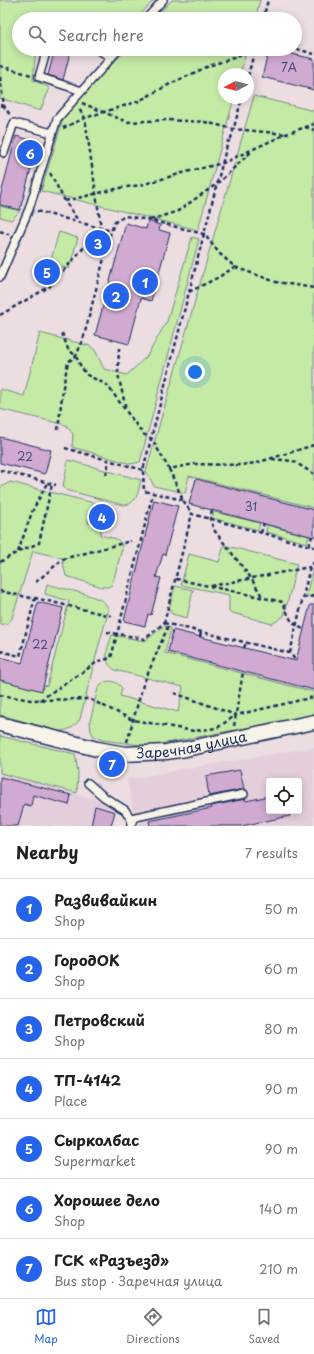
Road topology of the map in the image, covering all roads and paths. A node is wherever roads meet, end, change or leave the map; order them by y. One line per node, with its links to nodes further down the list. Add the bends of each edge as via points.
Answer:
1 (163, 0): 3 (lane)
2 (268, 0): 4 (path)
3 (152, 12)
4 (265, 12)
5 (302, 50): 6 (path)
6 (314, 54)
7 (45, 56): 14 (lane)
8 (238, 56): 20 (path, via 209,66 139,101)
9 (253, 56): 12 (path)
10 (112, 57): 15 (lane)
11 (0, 66): 14 (path)
12 (250, 68)
13 (0, 77): 19 (path)
14 (39, 77): 15 (lane)
15 (82, 92): 16 (lane)
16 (74, 99): 20 (path); 21 (path); 27 (lane, via 57,119)
17 (240, 104): 25 (path)
18 (0, 105): 19 (path)
19 (4, 106): 22 (path)
20 (102, 112): 21 (path); 25 (path, via 128,122 205,122)
21 (84, 118): 27 (path); 34 (path)
22 (14, 122): 27 (lane); 30 (lane)
23 (314, 124): 24 (path)
24 (305, 127): 26 (path); 28 (path)
25 (234, 129): 28 (path); 32 (path)
26 (314, 130)
27 (52, 133): 31 (lane)
28 (286, 134): 29 (path)
29 (255, 148): 32 (path); 33 (path)
30 (4, 153)
31 (43, 162): 35 (path); 36 (lane)
32 (223, 163): 33 (path); 34 (path)
33 (218, 183): 37 (path, via 178,210); 43 (path)
34 (96, 195): 35 (path); 39 (path)
35 (65, 201): 38 (path)
36 (28, 209): 38 (path); 45 (lane)
37 (149, 220): 41 (path, via 125,216 115,222); 43 (path)
38 (79, 223): 39 (path)
39 (101, 228): 41 (path); 48 (path, via 49,287)
40 (0, 231): 42 (path)
41 (111, 231): 51 (path, via 83,340)
42 (8, 234)
43 (204, 234): 44 (path, via 220,254); 47 (path)
44 (235, 267): 46 (path, via 276,282); 47 (path)
45 (0, 277)
46 (314, 288)
47 (189, 292): 54 (path)
48 (0, 315)
49 (62, 333): 51 (path, via 68,349)
50 (119, 348): 52 (path, via 118,374)
51 (76, 356): 52 (path, via 87,375 107,386); 53 (path, via 68,362)
52 (127, 412): 54 (path, via 143,434)
53 (58, 430)
54 (152, 439): 59 (path); 61 (path)
55 (314, 445): 57 (path)
56 (65, 448): 58 (path)
57 (271, 459): 59 (path, via 240,465 194,464); 62 (path, via 293,461)
58 (109, 461): 61 (path); 63 (path)
59 (168, 469): 66 (path)
60 (0, 470): 64 (path)
61 (143, 470): 65 (path, via 144,491)
62 (314, 474)
63 (106, 475)
64 (47, 483): 76 (path, via 32,512); 76 (path, via 54,485 39,543)
65 (153, 493): 66 (path); 96 (path)
66 (183, 500): 68 (path)
67 (212, 510): 69 (path)
68 (192, 514): 69 (path); 81 (path)
69 (210, 519): 71 (path); 80 (path, via 214,530)
70 (264, 523): 71 (path)
71 (261, 533): 74 (path)
72 (312, 536): 74 (path)
73 (131, 541): 82 (path, via 63,559)
74 (309, 546): 75 (path)
75 (314, 547)
76 (18, 552): 77 (path)
77 (0, 562)
78 (314, 562): 79 (path)
79 (310, 567): 80 (path); 88 (path)
80 (251, 578): 83 (path); 87 (path)
81 (176, 579): 83 (path); 90 (path)
82 (36, 582)
83 (209, 586): 87 (path)
84 (0, 591): 86 (path)
85 (313, 596): 88 (path)
86 (35, 598): 89 (path); 100 (path, via 20,656)
87 (263, 598): 92 (path, via 283,602)
88 (304, 598): 92 (path)
89 (111, 616)
90 (164, 623): 91 (path); 96 (path, via 145,639)
91 (169, 624): 95 (path); 109 (path, via 143,685)
92 (297, 627): 93 (path); 101 (path)
93 (304, 629)
94 (107, 632): 96 (path)
95 (201, 632): 97 (path); 98 (path)
96 (118, 634): 107 (path, via 111,658 99,661)
97 (200, 636)
98 (246, 642): 99 (path); 101 (path)
99 (244, 648)
100 (0, 651)
101 (290, 653): 102 (path)
102 (296, 662)
103 (244, 672): 108 (path)
104 (174, 693): 108 (path)
105 (0, 695): 107 (path)
106 (314, 697): 108 (path)
107 (40, 700): 109 (path, via 89,699)
108 (236, 715): 109 (path, via 216,728 194,731); 112 (path)
109 (133, 720): 113 (path)
110 (314, 722): 112 (street, Заречная улица)
111 (0, 724): 112 (street, Заречная улица, via 125,754 166,752)
112 (232, 740)
113 (126, 746)
114 (88, 783): 116 (lane)
115 (244, 794): 116 (lane)
116 (132, 818): 117 (lane); 118 (lane)
117 (131, 826)
118 (134, 826)

